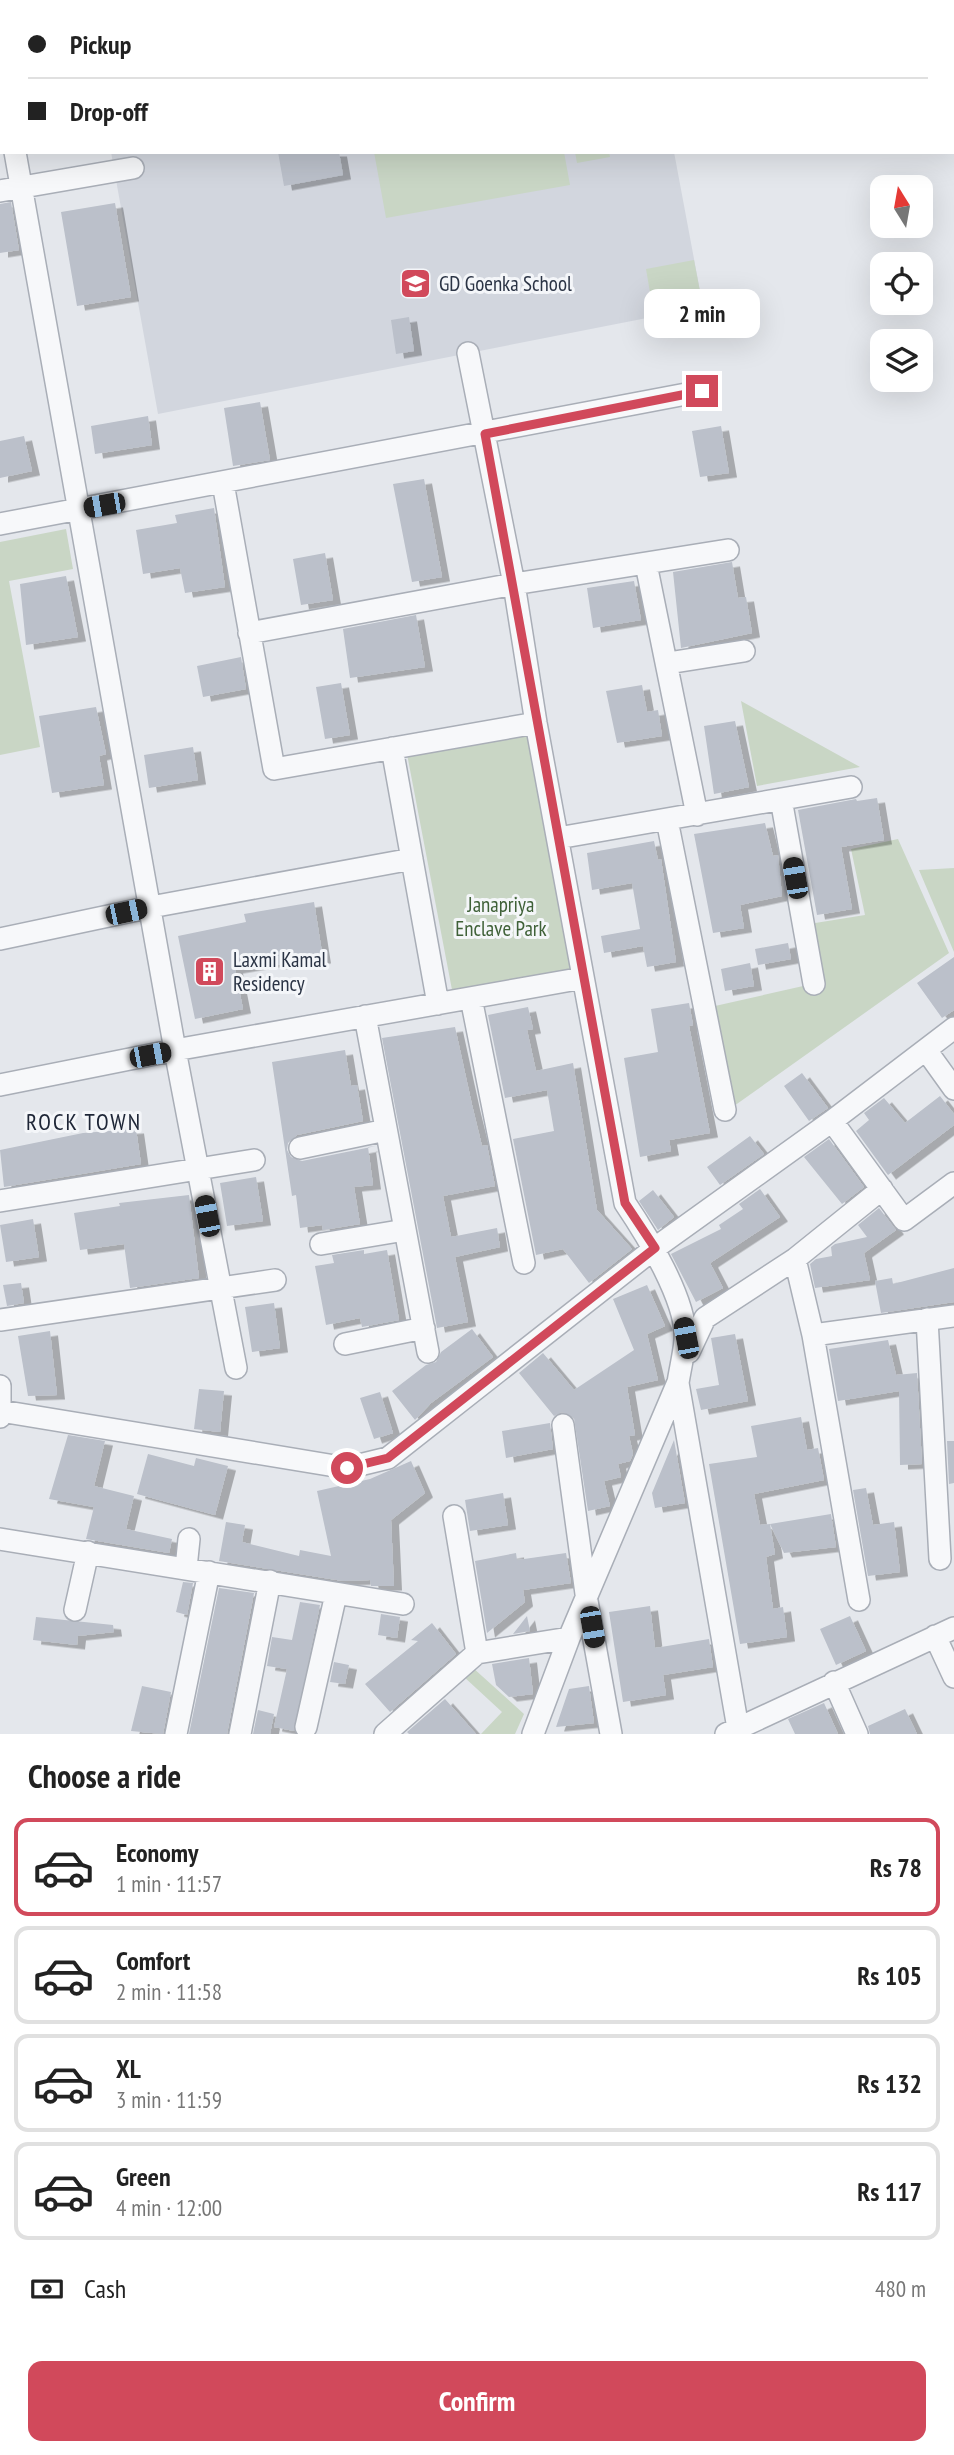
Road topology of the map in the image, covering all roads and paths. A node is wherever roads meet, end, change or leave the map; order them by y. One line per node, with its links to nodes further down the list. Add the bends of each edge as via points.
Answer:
1 (15, 154): 3 (street)
2 (131, 160): 3 (street)
3 (10, 189): 8 (street)
4 (468, 353): 6 (street)
5 (702, 391): 6 (street)
6 (485, 434): 7 (street); 12 (street)
7 (223, 483): 8 (street); 13 (street)
8 (80, 509): 9 (street); 24 (street)
9 (0, 524)
10 (728, 550): 11 (street)
11 (646, 564): 12 (street); 15 (street)
12 (514, 584): 13 (street); 16 (street)
13 (249, 633): 17 (street, via 274,769)
14 (744, 650): 15 (street)
15 (668, 663): 20 (street)
16 (536, 723): 17 (street); 22 (street)
17 (392, 748): 23 (street)
18 (851, 787): 19 (street)
19 (780, 799): 20 (street); 27 (street)
20 (697, 815): 21 (street)
21 (667, 820): 22 (street); 36 (street)
22 (558, 838): 26 (street)
23 (412, 859): 24 (street); 29 (street)
24 (151, 907): 25 (street); 32 (street)
25 (0, 939)
26 (583, 978): 28 (street); 47 (street, via 625,1203)
27 (814, 984)
28 (471, 998): 29 (street); 49 (street)
29 (438, 1004): 30 (street)
30 (365, 1016): 32 (street); 38 (street)
31 (954, 1028): 33 (street)
32 (175, 1050): 34 (street); 41 (street)
33 (926, 1050): 35 (street); 37 (street)
34 (0, 1085)
35 (954, 1089)
36 (725, 1111)
37 (832, 1122): 43 (street); 47 (street)
38 (386, 1130): 39 (street); 45 (street)
39 (300, 1148)
40 (254, 1160): 41 (street)
41 (198, 1168): 44 (street); 51 (street)
42 (954, 1183): 43 (street, via 904,1220)
43 (882, 1189): 48 (street)
44 (0, 1201)
45 (405, 1230): 46 (street); 55 (street)
46 (321, 1244)
47 (655, 1248): 60 (street, via 686,1338); 62 (street, via 388,1458 347,1468)
48 (795, 1259): 56 (street); 60 (street, via 705,1318)
49 (524, 1263)
50 (275, 1280): 51 (street)
51 (221, 1287): 54 (street); 59 (street)
52 (954, 1316): 53 (street)
53 (927, 1319): 56 (street); 68 (street)
54 (0, 1320)
55 (424, 1328): 57 (street); 58 (street)
56 (813, 1335): 73 (street)
57 (345, 1344)
58 (428, 1352)
59 (236, 1368)
60 (678, 1383): 74 (street); 83 (street)
61 (0, 1386): 62 (street)
62 (1, 1414)
63 (563, 1425): 74 (street)
64 (454, 1516): 79 (street)
65 (0, 1539): 67 (street)
66 (189, 1539): 69 (street)
67 (88, 1552): 69 (street); 76 (street)
68 (940, 1559)
69 (186, 1568): 70 (street)
70 (209, 1572): 71 (street); 84 (street)
71 (271, 1581): 72 (street); 85 (street)
72 (336, 1594): 75 (street); 82 (street)
73 (859, 1600)
74 (587, 1601): 78 (street); 88 (street)
75 (403, 1604)
76 (75, 1610)
77 (945, 1632): 80 (street); 81 (street)
78 (569, 1638): 79 (street); 87 (street)
79 (477, 1653): 86 (street)
80 (954, 1677)
81 (834, 1682): 83 (street); 89 (street)
82 (306, 1727)
83 (734, 1732)
84 (176, 1734)
85 (240, 1734)
86 (385, 1734)
87 (533, 1734)
88 (611, 1734)
89 (857, 1734)

